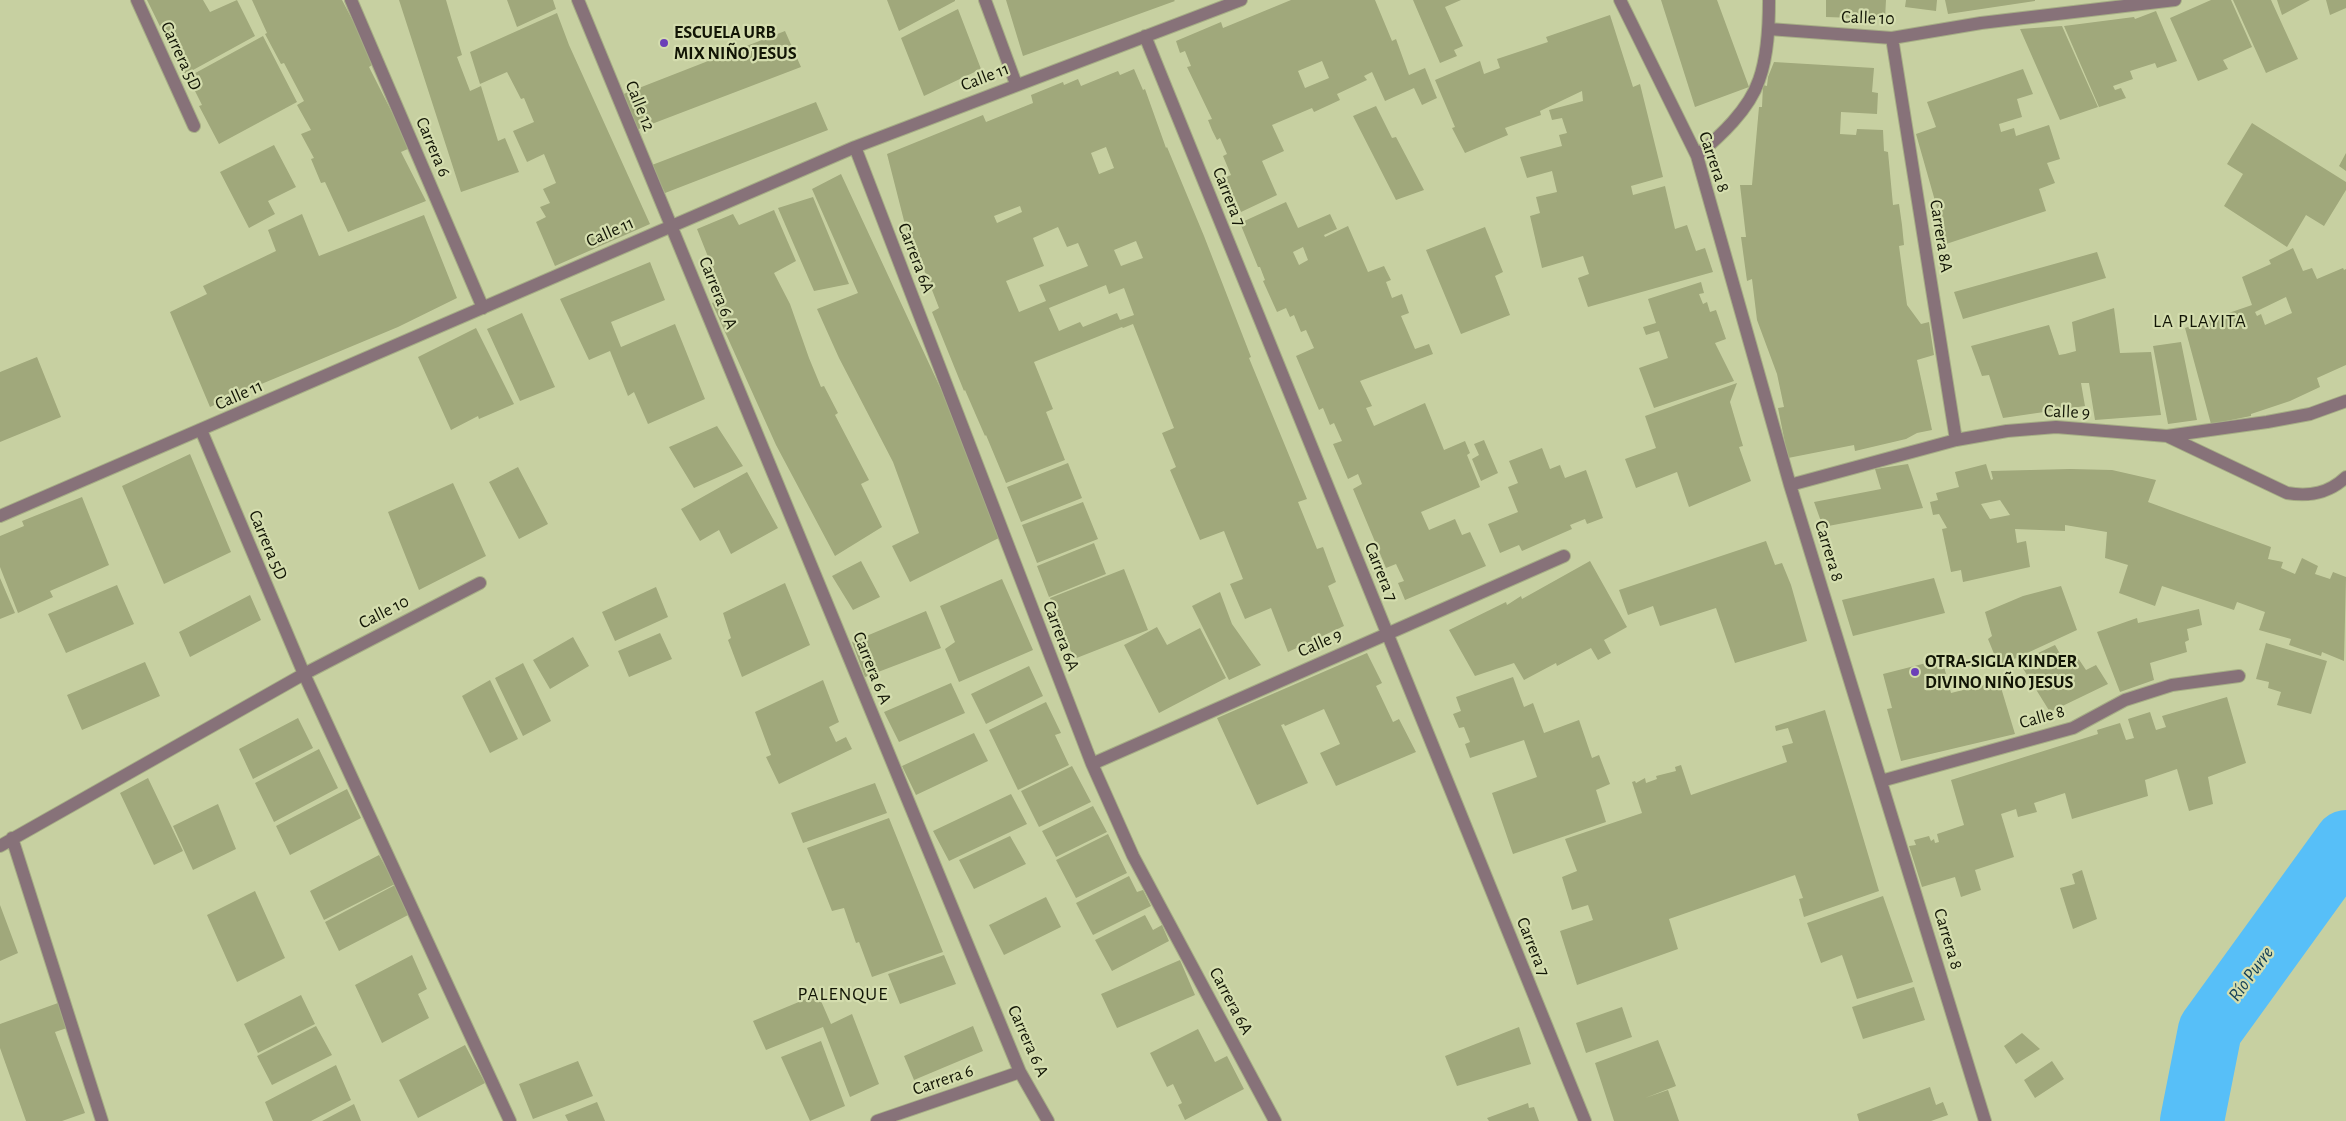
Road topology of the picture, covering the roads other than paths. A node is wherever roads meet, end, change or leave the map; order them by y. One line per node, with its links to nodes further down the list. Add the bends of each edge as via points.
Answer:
1 (137, 0): 13 (street, Carrera 5D)
2 (351, 0): 17 (street, Carrera 6)
3 (578, 0): 16 (street, Calle 12)
4 (985, 0): 12 (street)
5 (1242, 0): 10 (street, Calle 11)
6 (1620, 0): 15 (street, Carrera 8)
7 (1769, 0): 9 (street)
8 (2175, 0): 11 (street, Calle 10, via 1981,23)
9 (1769, 29): 11 (street, Calle 10); 15 (street, via 1759,79 1749,99 1717,139)
10 (1145, 36): 12 (street, Calle 11); 27 (street, Carrera 7)
11 (1892, 38): 21 (street, Carrera 8A)
12 (1016, 84): 14 (street, Calle 11)
13 (194, 126)
14 (854, 147): 16 (street, Calle 11); 30 (street, Carrera 6A)
15 (1697, 156): 23 (street, Carrera 8)
16 (671, 225): 17 (street, Calle 11); 34 (street, Carrera 6 A)
17 (482, 308): 19 (street, Calle 11)
18 (2346, 401): 20 (street, Calle 9, via 2310,414)
19 (201, 430): 24 (street, Calle 11); 28 (street, Carrera 5D)
20 (2167, 436): 21 (street, Calle 9, via 2056,427); 22 (street, via 2287,493 2304,496 2324,492)
21 (1956, 440): 23 (street, Calle 9)
22 (2346, 477)
23 (1790, 485): 31 (street, Carrera 8)
24 (0, 516)
25 (1564, 556): 27 (street, Calle 9)
26 (480, 582): 28 (street, Calle 10)
27 (1386, 633): 30 (street, Calle 9); 40 (street, Carrera 7)
28 (304, 674): 32 (street, Calle 10); 36 (street, Carrera 5D)
29 (2239, 676): 31 (street, Calle 8, via 2172,685 2124,700 2073,728)
30 (1092, 764): 39 (street, Carrera 6A, via 1132,856)
31 (1881, 781): 41 (street, Carrera 8)
32 (12, 838): 33 (street, Calle 10); 35 (street)
33 (0, 846)
34 (1020, 1072): 37 (street, Carrera 6); 38 (street, Carrera 6 A)
35 (101, 1121)
36 (510, 1121)
37 (876, 1121)
38 (1048, 1121)
39 (1275, 1121)
40 (1585, 1121)
41 (1986, 1121)

